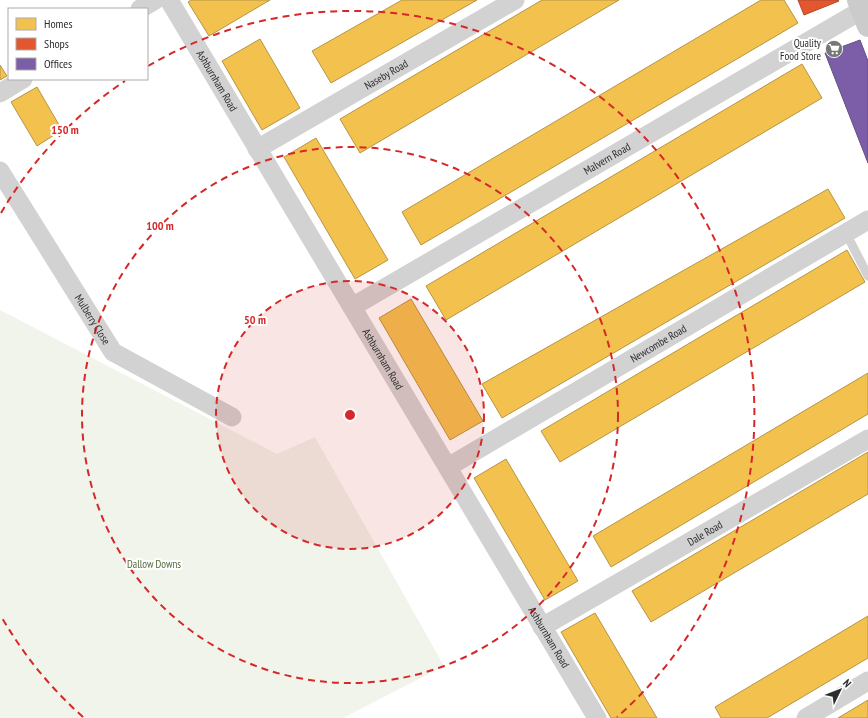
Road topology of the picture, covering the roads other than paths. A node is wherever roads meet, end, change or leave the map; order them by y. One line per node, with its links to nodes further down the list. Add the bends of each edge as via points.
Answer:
1 (155, 0): 4 (street)
2 (169, 0): 8 (street, Ashburnham Road)
3 (515, 0): 8 (street, Naseby Road)
4 (142, 8)
5 (862, 12): 13 (street, Malvern Road)
6 (21, 80): 7 (street)
7 (0, 92)
8 (257, 149): 13 (street, Ashburnham Road)
9 (0, 171): 14 (street, Mulberry Close, via 113,352)
10 (868, 220): 11 (street, Newcombe Road)
11 (846, 233): 12 (lane); 16 (street, Newcombe Road)
12 (868, 276)
13 (352, 307): 16 (street, Ashburnham Road)
14 (232, 417)
15 (868, 439): 17 (street, Dale Road)
16 (448, 467): 17 (street, Ashburnham Road)
17 (542, 627): 19 (street, Ashburnham Road)
18 (868, 681): 20 (street)
19 (597, 718)
20 (806, 718)

